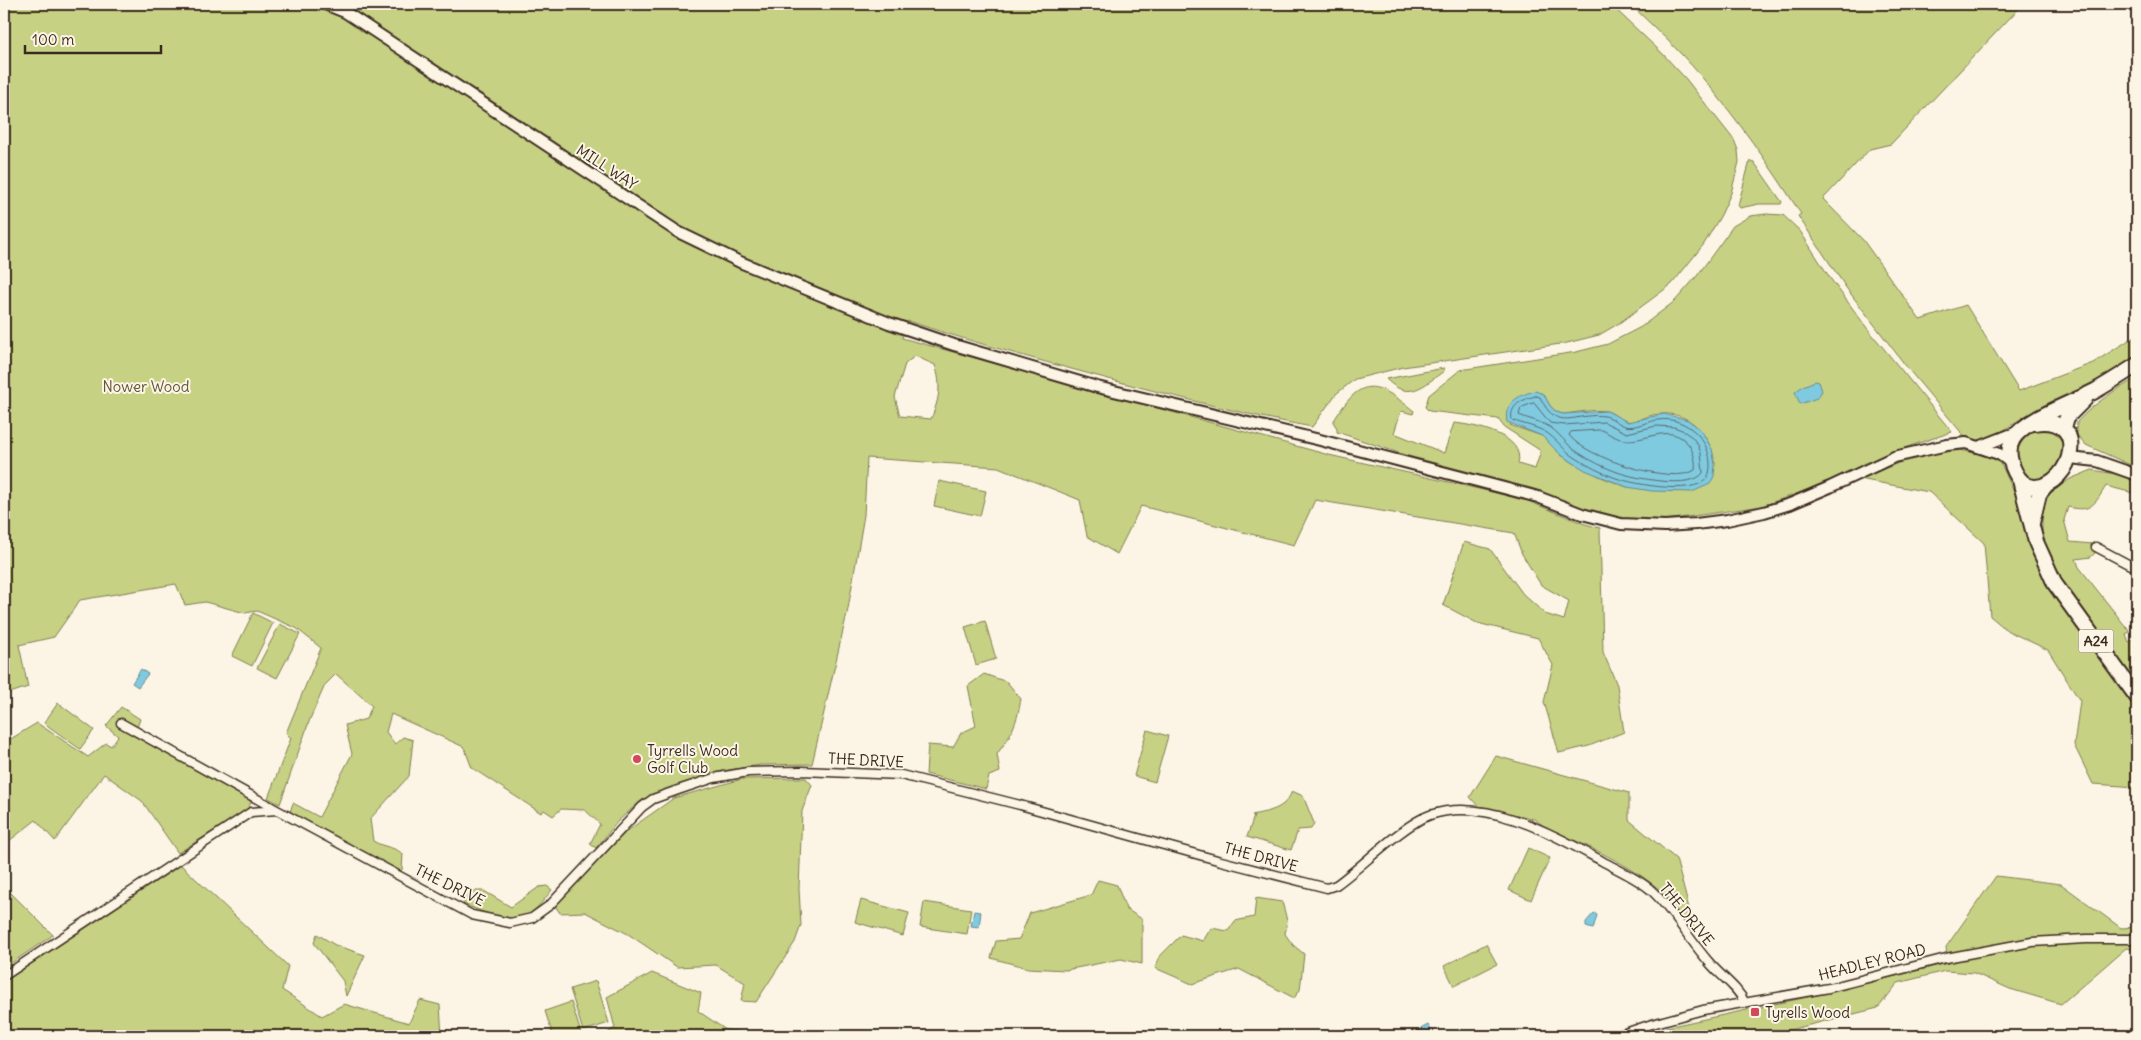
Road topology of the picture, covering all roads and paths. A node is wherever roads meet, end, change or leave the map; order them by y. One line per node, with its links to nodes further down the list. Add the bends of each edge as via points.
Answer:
1 (326, 4): 7 (main road, MILL WAY, via 345,12 678,232 740,262 889,323 1097,387 1320,440 1538,497 1582,514 1621,524 1665,526 1727,520 1790,504 1894,457 1946,445 1966,443)
2 (2137, 366): 3 (highway)
3 (2093, 392): 4 (highway); 5 (highway, via 2067,418)
4 (2034, 422): 5 (highway, via 2053,421); 6 (highway)
5 (2064, 428): 8 (highway, via 2068,435)
6 (2022, 430): 7 (main road); 9 (highway, via 2013,439 2009,451)
7 (1979, 447): 9 (main road, via 1999,454)
8 (2070, 458): 10 (main road, via 2097,461); 12 (highway, via 2062,471)
9 (2011, 463): 11 (highway)
10 (2137, 475)
11 (2020, 480): 12 (highway, via 2027,486); 13 (highway, A24)
12 (2047, 484): 13 (highway, via 2039,494)
13 (2032, 523): 16 (highway, A24, via 2043,560 2055,584)
14 (2096, 547): 15 (street)
15 (2137, 567)
16 (2137, 697)
17 (121, 722): 18 (street)
18 (277, 810): 20 (street, via 251,812); 21 (street, THE DRIVE, via 472,915 510,923 532,918 550,904 653,799 714,778 748,772 802,771 913,777 1327,888 1336,885 1405,830 1430,815 1451,811 1480,812 1516,819 1563,840 1649,888 1712,967 1739,991)
19 (2137, 940): 21 (street, HEADLEY ROAD, via 2032,942 1946,958 1829,988)
20 (4, 976)
21 (1745, 1003): 22 (street, HEADLEY ROAD, via 1703,1010)
22 (1616, 1036)

